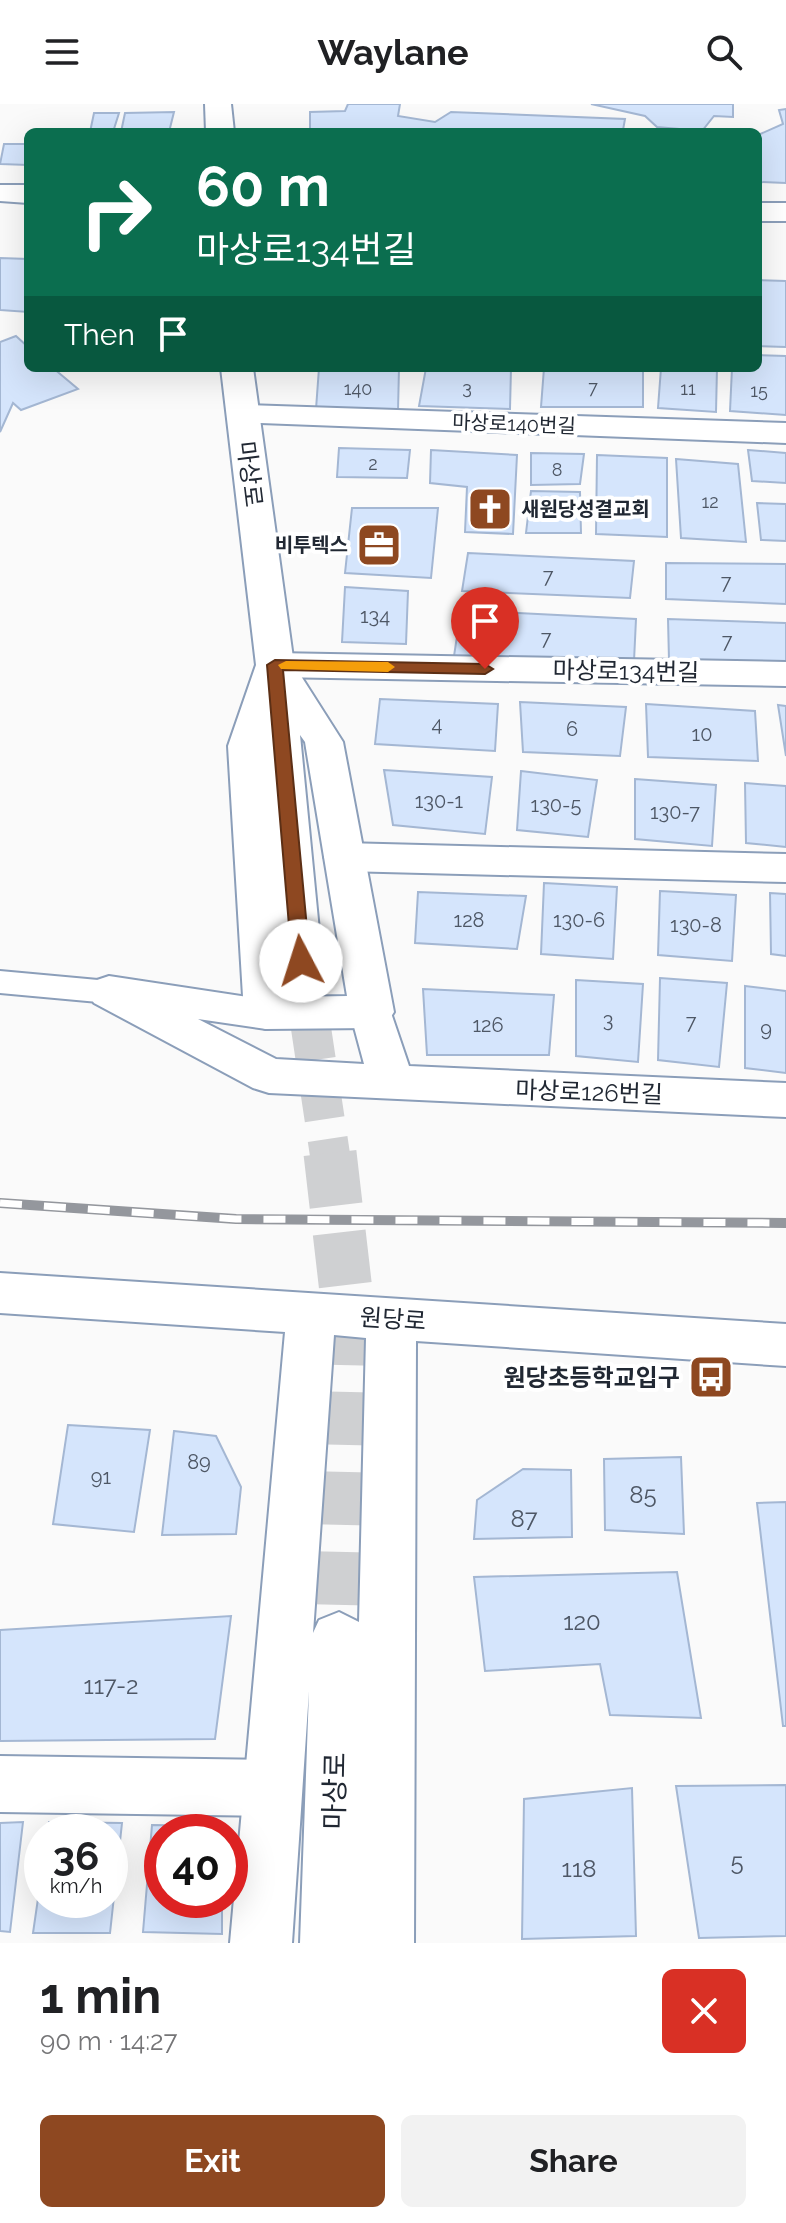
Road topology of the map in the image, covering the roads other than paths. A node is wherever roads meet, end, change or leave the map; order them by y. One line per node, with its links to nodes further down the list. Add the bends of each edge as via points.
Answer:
1 (218, 104): 2 (street)
2 (220, 128)
3 (0, 193): 4 (street)
4 (24, 194)
5 (0, 212): 8 (street)
6 (762, 212): 7 (street)
7 (786, 212)
8 (24, 213)
9 (762, 228): 10 (street)
10 (786, 229)
11 (238, 372): 12 (street, 마상로)
12 (243, 415): 13 (street, 마상로140번길); 14 (street, 마상로)
13 (786, 433)
14 (275, 665): 15 (street, 마상로134번길); 16 (street, via 324,742); 18 (street, 마상로); 22 (street, via 247,746)
15 (786, 674)
16 (344, 857): 17 (street); 21 (street)
17 (786, 868)
18 (301, 961)
19 (0, 982): 20 (lane)
20 (109, 992): 22 (street); 23 (street, 마상로126번길, via 269,1076)
21 (372, 1012): 22 (street); 23 (street)
22 (266, 1013)
23 (392, 1084): 24 (street, 마상로126번길)
24 (786, 1100)
25 (0, 1293): 26 (street, 원당로)
26 (311, 1313): 27 (street, 원당로); 31 (street)
27 (391, 1318): 28 (street, 원당로); 34 (street)
28 (786, 1345)
29 (339, 1638): 33 (street, 마상로)
30 (0, 1784): 31 (street)
31 (273, 1788): 32 (street)
32 (261, 1943)
33 (331, 1943)
34 (383, 1943)

